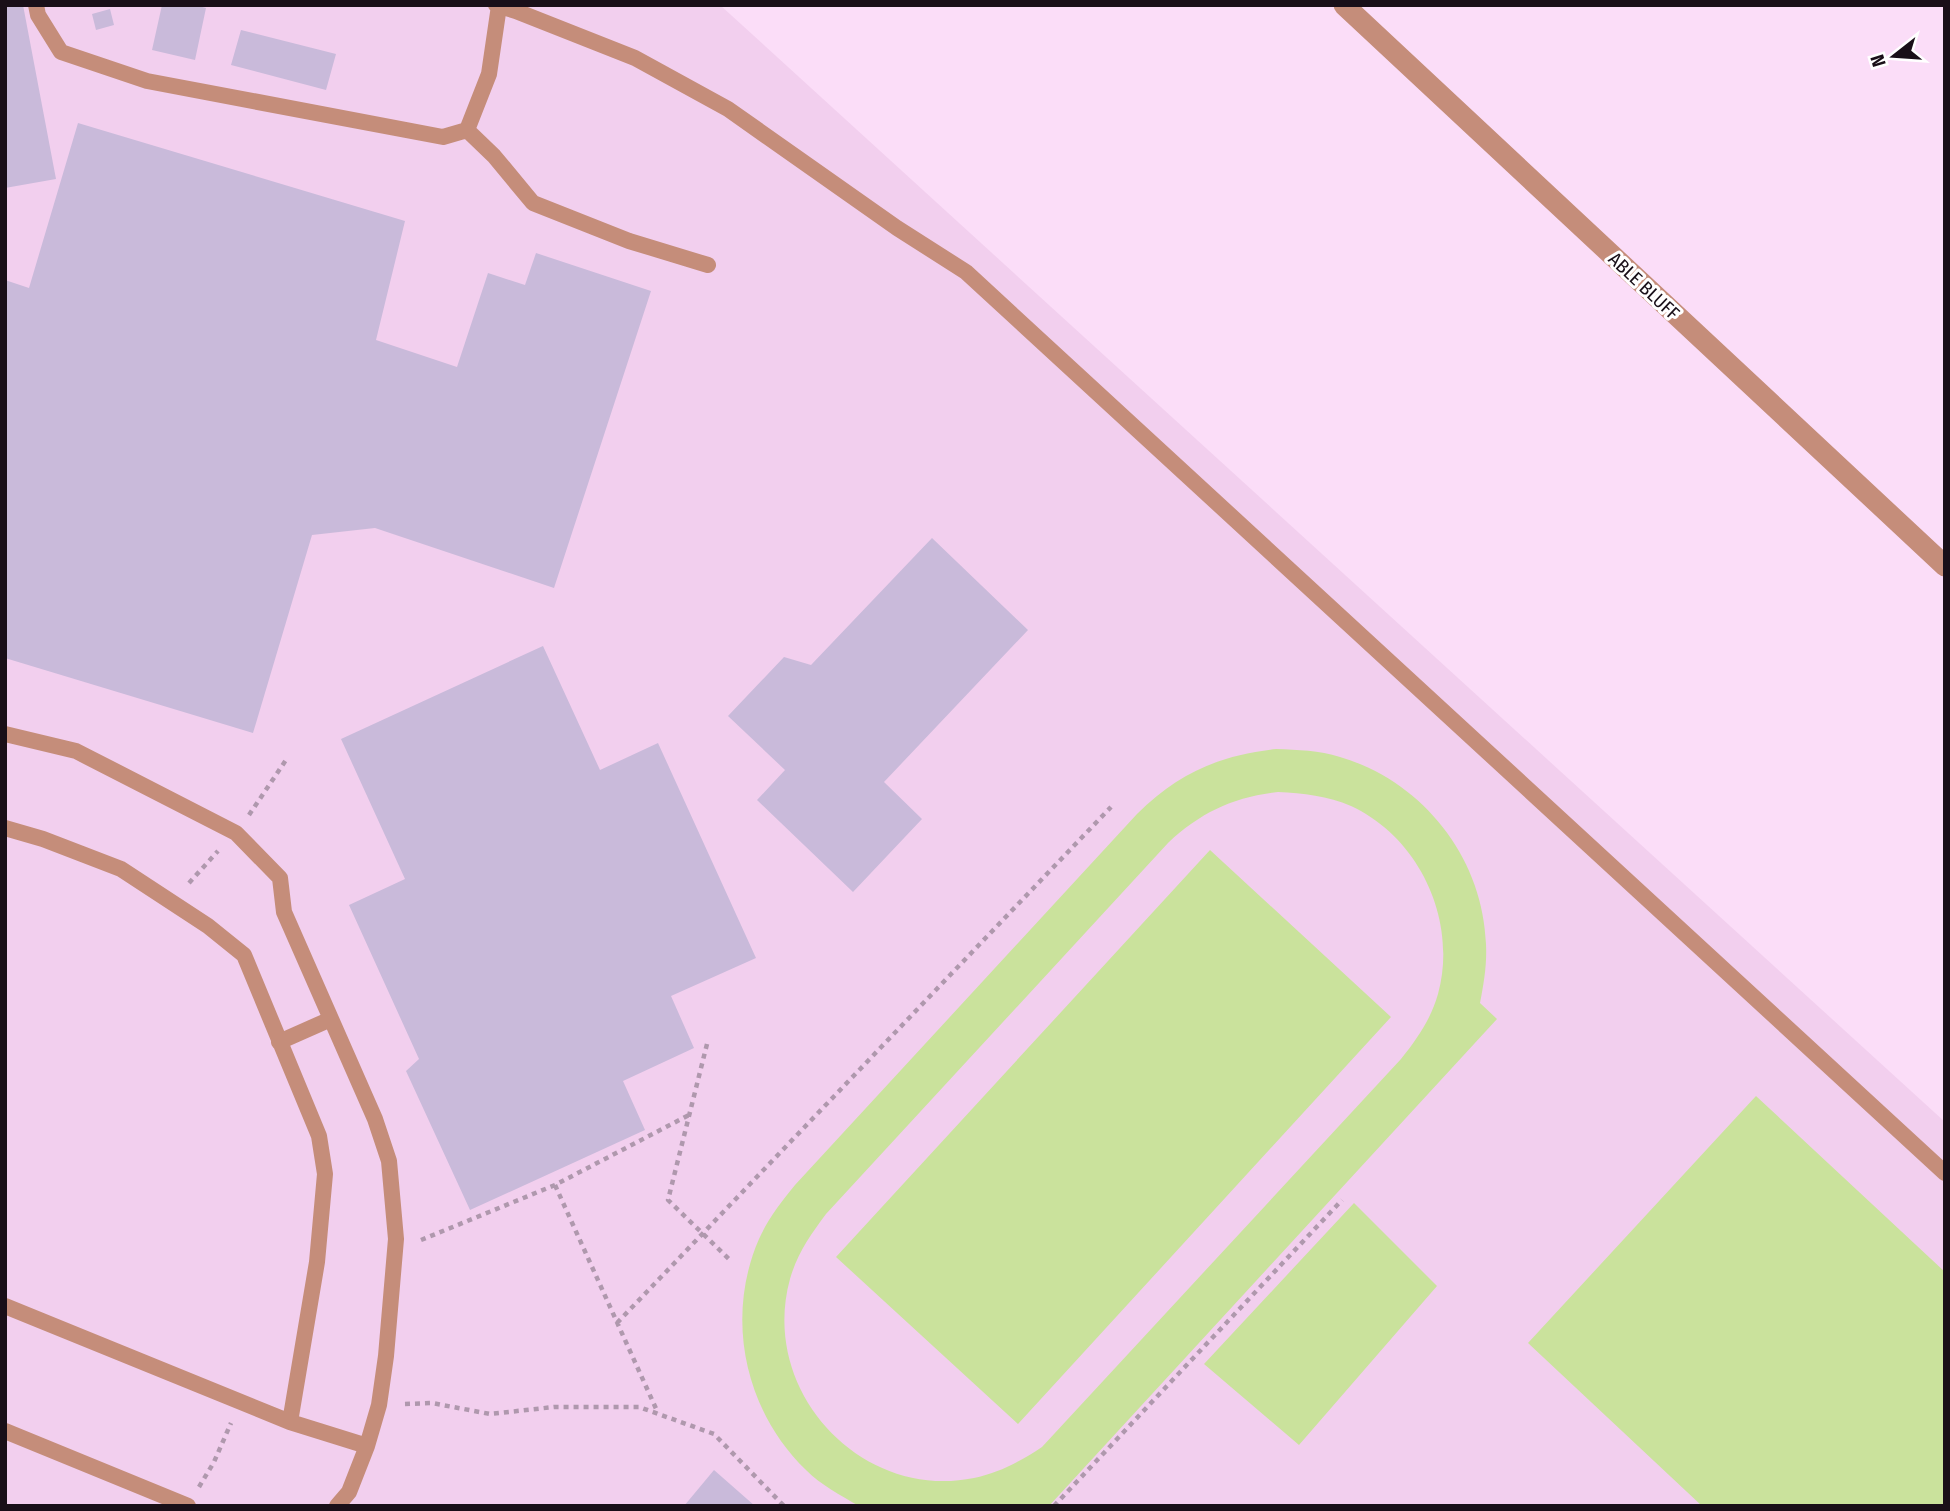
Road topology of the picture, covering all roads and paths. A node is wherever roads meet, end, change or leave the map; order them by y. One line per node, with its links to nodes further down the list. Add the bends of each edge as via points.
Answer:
1 (37, 5): 4 (lane, via 38,15 61,52 147,81 443,137)
2 (1344, 5): 6 (street, ABLE BLUFF)
3 (498, 6): 4 (lane, via 489,74); 14 (lane, via 635,58 728,109 966,272)
4 (467, 130): 5 (lane, via 533,203 629,241)
5 (708, 265)
6 (1945, 566)
7 (5, 734): 10 (lane, via 76,751 236,833 280,878 285,912)
8 (1111, 807): 17 (path)
9 (5, 828): 11 (lane, via 121,869 235,947 244,955)
10 (331, 1019): 11 (lane); 18 (lane, via 389,1161)
11 (279, 1042): 25 (lane, via 319,1136 325,1174 317,1262)
12 (707, 1044): 13 (path)
13 (689, 1115): 15 (path); 17 (path, via 668,1200)
14 (1945, 1172)
15 (555, 1185): 18 (path, via 423,1240); 21 (path)
16 (1342, 1200): 31 (path)
17 (703, 1234): 19 (path); 21 (path)
18 (396, 1239): 23 (lane)
19 (730, 1260)
20 (5, 1306): 22 (lane)
21 (617, 1324): 24 (path)
22 (240, 1401): 25 (lane); 28 (path, via 215,1462)
23 (379, 1405): 24 (path, via 432,1403 490,1414 554,1407 639,1406); 27 (lane)
24 (659, 1414): 30 (path, via 714,1434)
25 (290, 1422): 27 (lane)
26 (5, 1431): 28 (lane)
27 (367, 1447): 29 (lane, via 349,1492)
28 (188, 1506)
29 (337, 1506)
30 (784, 1506)
31 (1054, 1506)

